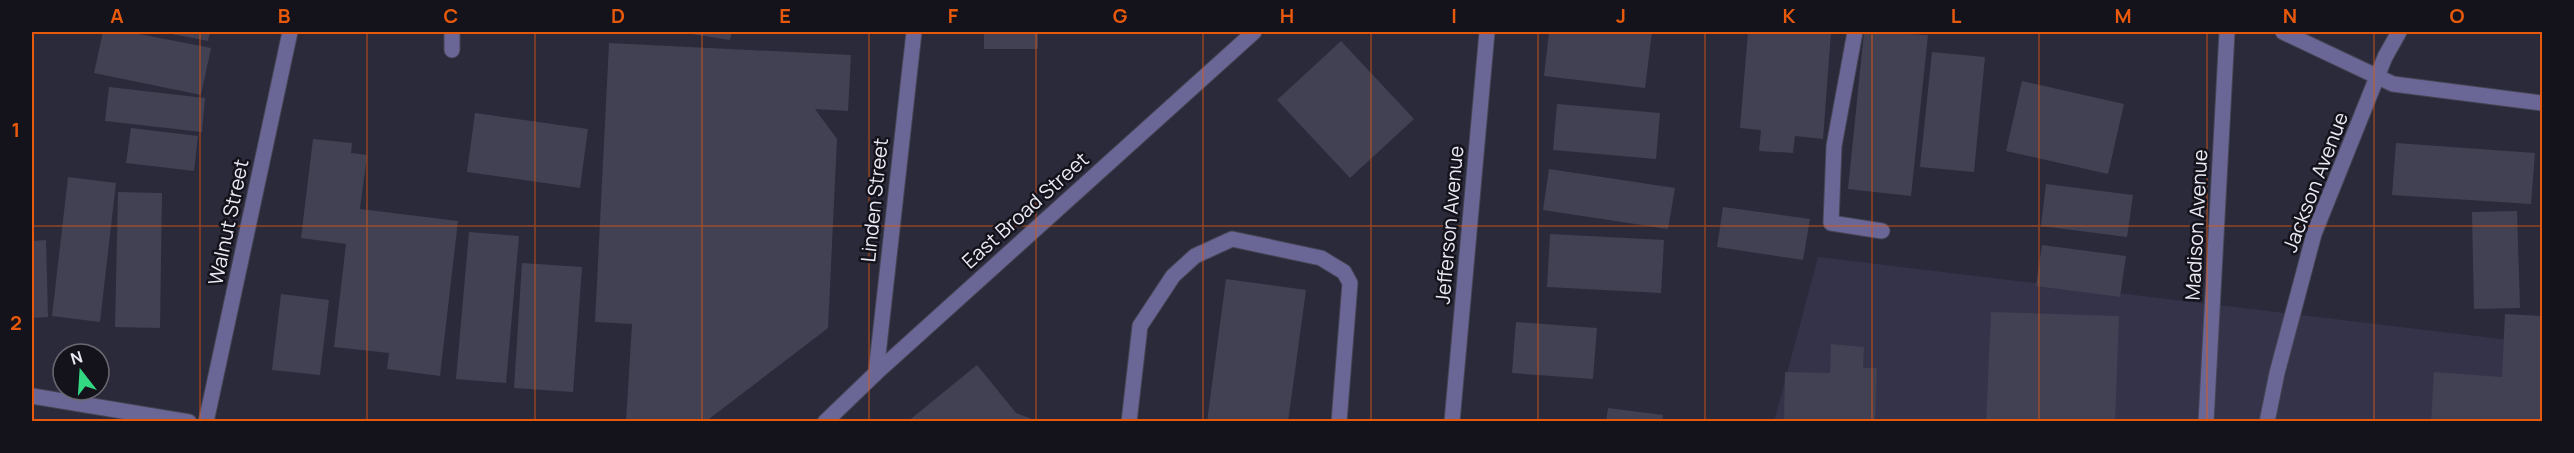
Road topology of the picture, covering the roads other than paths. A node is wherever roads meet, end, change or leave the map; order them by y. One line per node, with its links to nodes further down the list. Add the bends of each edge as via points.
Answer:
1 (290, 32): 17 (street, Walnut Street)
2 (452, 32): 10 (street)
3 (914, 32): 14 (street, Linden Street)
4 (1254, 32): 14 (street, East Broad Street)
5 (1487, 32): 21 (street, Jefferson Avenue)
6 (1855, 32): 13 (street, via 1834,146 1831,223)
7 (2227, 32): 22 (street, Madison Avenue)
8 (2283, 32): 11 (street)
9 (2399, 32): 11 (street, Jackson Avenue)
10 (452, 50)
11 (2377, 78): 12 (street, via 2393,84); 23 (street, Jackson Avenue, via 2314,234)
12 (2542, 103)
13 (1882, 231)
14 (876, 373): 18 (street, East Broad Street)
15 (32, 396): 16 (street)
16 (189, 422)
17 (206, 422)
18 (825, 422)
19 (1129, 422): 20 (street, via 1140,326 1173,276 1195,256 1232,239 1322,258 1344,272 1350,282)
20 (1339, 422)
21 (1452, 422)
22 (2206, 422)
23 (2267, 422)

